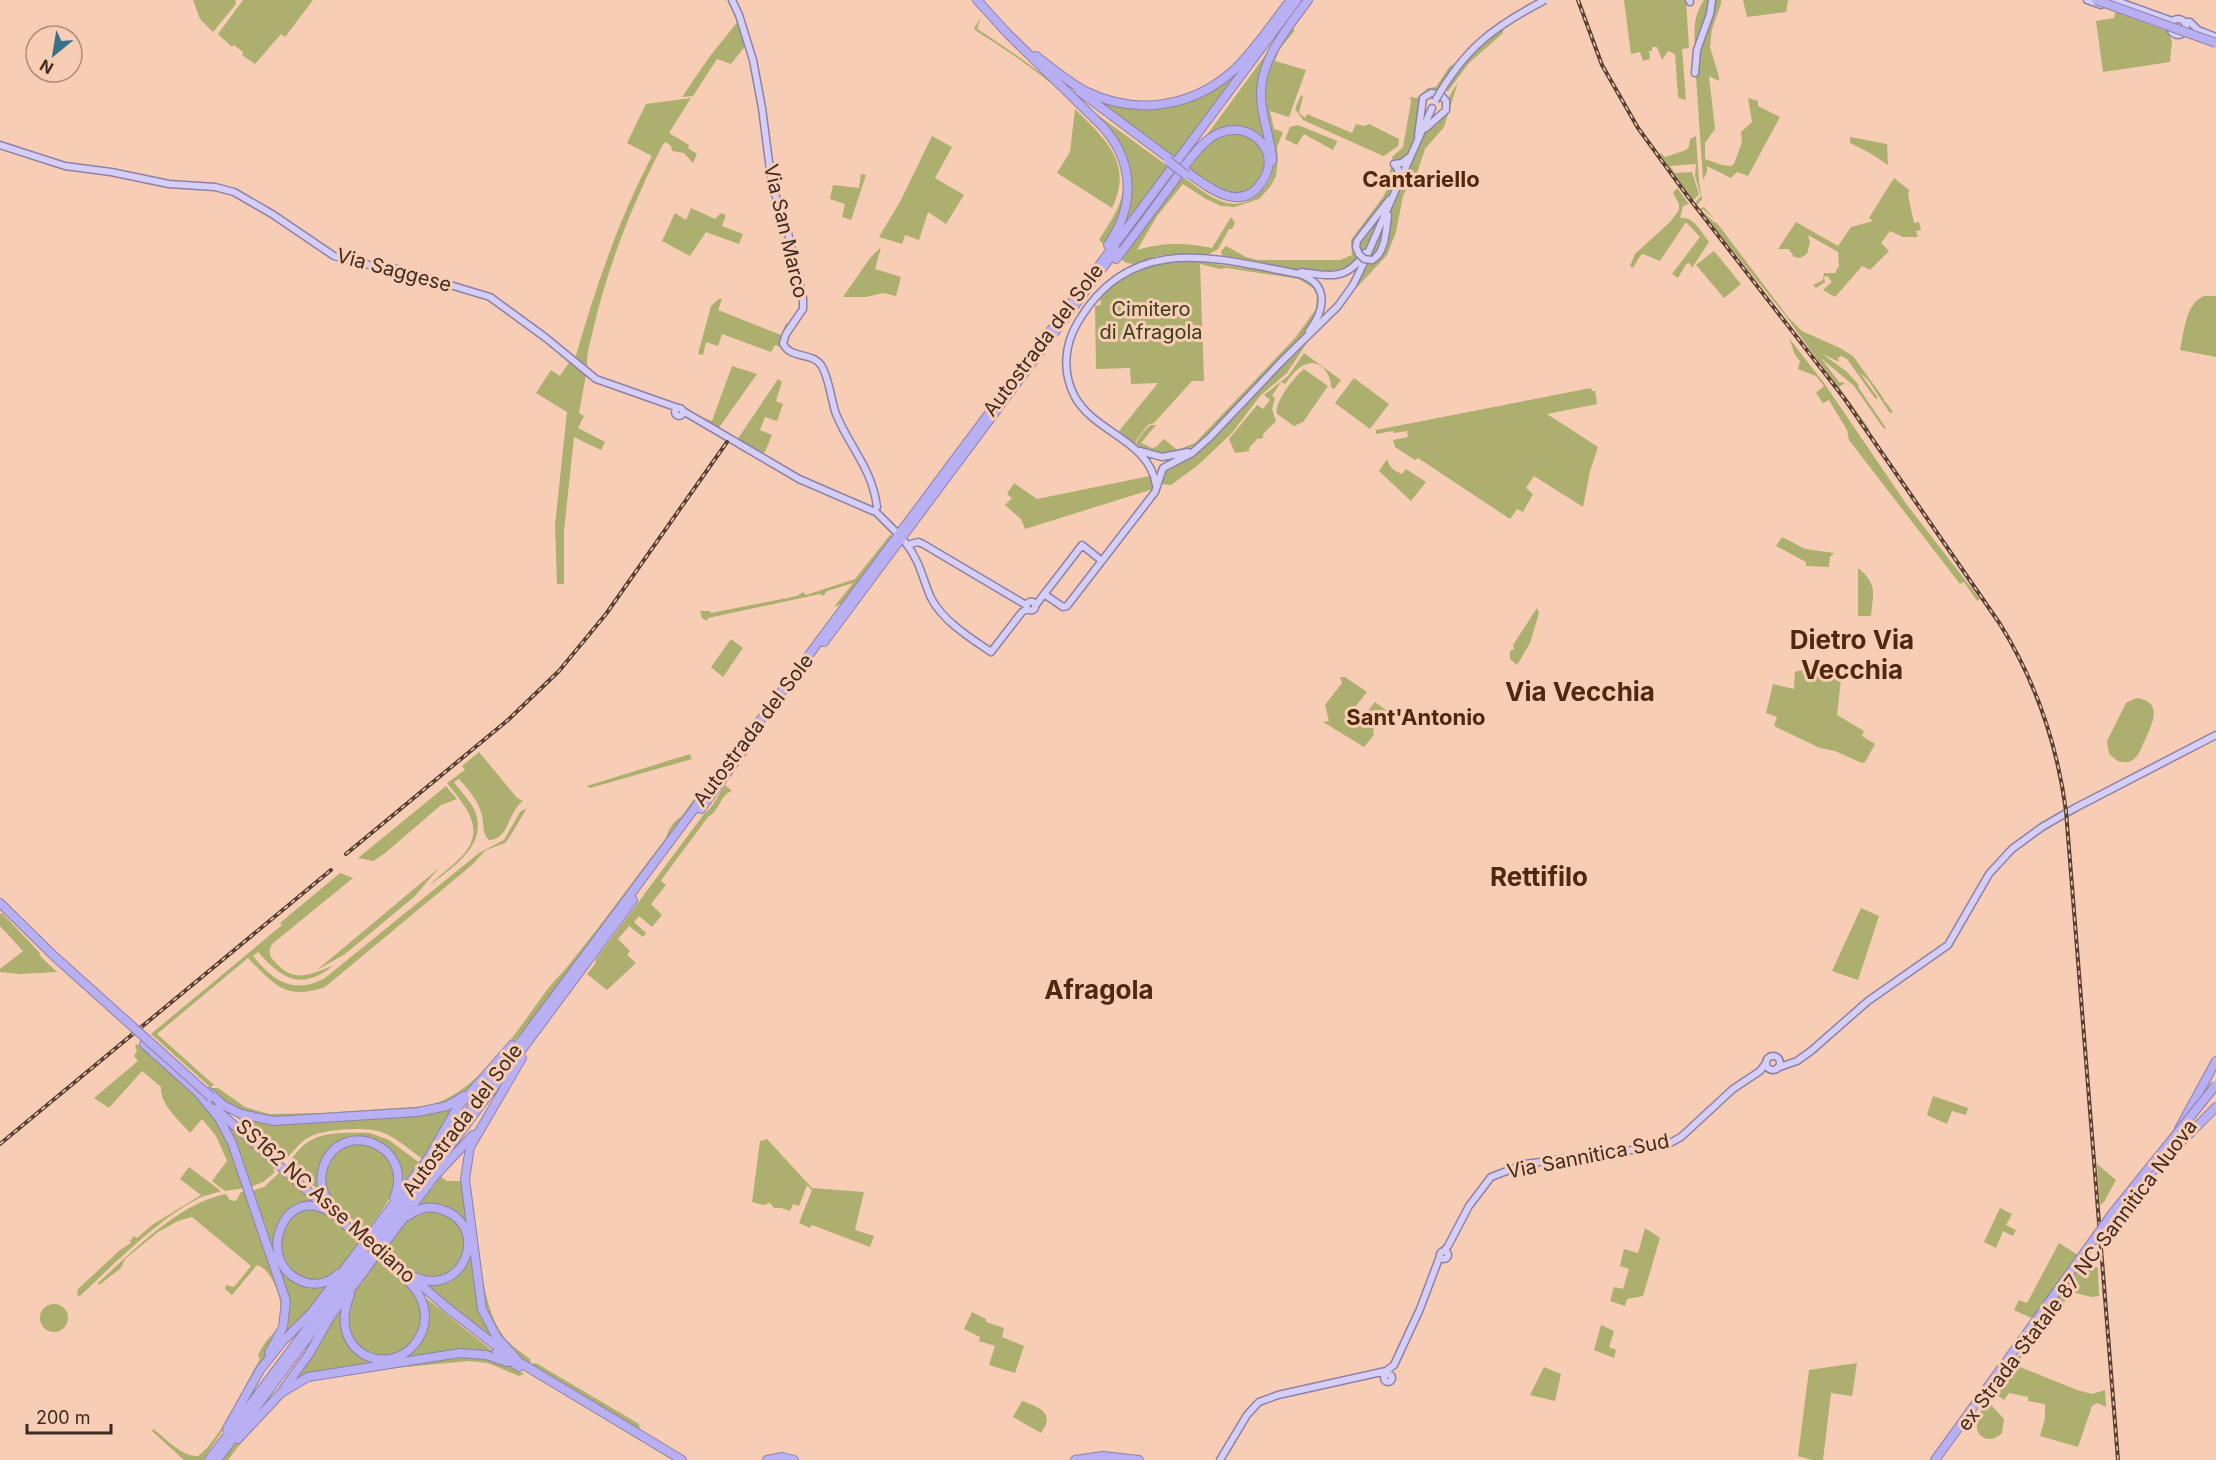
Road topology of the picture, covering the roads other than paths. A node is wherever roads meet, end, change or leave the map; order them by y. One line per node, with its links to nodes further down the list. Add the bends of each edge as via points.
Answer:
1 (732, 0): 34 (main road, Via San Marco, via 755,71 772,185 803,298 803,309 783,343 790,352 813,358 822,366 837,416 869,472 876,497)
2 (977, 0): 19 (highway)
3 (982, 0): 19 (highway)
4 (1291, 0): 19 (highway, via 1236,68 1201,93 1170,104 1129,105 1097,96)
5 (1297, 0): 28 (highway, Autostrada del Sole)
6 (1303, 0): 30 (highway, Autostrada del Sole)
7 (1308, 0): 24 (highway, via 1275,46 1264,69 1261,99 1272,158 1265,183 1258,192 1232,200 1214,194)
8 (1545, 0): 21 (main road, bridge, via 1476,44 1456,68)
9 (1712, 0): 20 (main road)
10 (2087, 0): 16 (main road)
11 (2096, 0): 18 (highway, bridge)
12 (2108, 0): 18 (highway, bridge)
13 (2114, 0): 14 (main road)
14 (2172, 21): 15 (main road); 16 (main road)
15 (2184, 22): 17 (main road, via 2186,27); 18 (main road, via 2190,22)
16 (2170, 30): 17 (main road)
17 (2181, 34): 18 (main road)
18 (2216, 41)
19 (1034, 57): 24 (highway, bridge); 28 (highway, via 1109,134 1120,152 1128,184 1120,226)
20 (1695, 73)
21 (1420, 134): 21 (main road, via 1446,110 1446,101 1440,94 1431,93 1423,98); 23 (main road); 26 (main road)
22 (0, 145): 34 (main road, Via Saggese, via 65,166 234,192 334,256 397,269 490,297 596,379 677,410 799,479)
23 (1408, 158): 25 (main road); 25 (main road, via 1394,164)
24 (1186, 173): 30 (highway, via 1215,192 1238,197 1248,195 1263,182 1268,161 1258,138 1245,131 1228,129 1207,140)
25 (1399, 179): 26 (main road)
26 (1390, 202): 26 (main road, bridge, via 1381,252 1372,260 1364,259 1356,247 1357,241); 27 (main road, via 1364,255 1350,271 1332,276); 29 (main road, via 1353,285 1338,306)
27 (1270, 269): 29 (main road, via 1311,279 1322,300 1317,319); 32 (main road, via 1174,257 1145,263 1105,288 1074,329 1066,361 1069,380 1075,397 1092,418)
28 (1045, 338): 42 (highway, Autostrada del Sole)
29 (1282, 361): 31 (main road)
30 (1034, 364): 43 (highway, Autostrada del Sole)
31 (1203, 443): 32 (main road, via 1168,457); 33 (main road, via 1188,456 1166,466)
32 (1134, 448): 33 (main road, via 1150,467)
33 (1156, 490): 36 (main road)
34 (874, 508): 35 (main road)
35 (896, 532)
36 (1102, 561): 37 (main road, via 1065,607); 37 (main road, via 1082,545)
37 (1038, 600): 38 (main road, via 1032,610)
38 (1026, 607): 38 (main road, via 923,544 906,544 919,563 932,598 955,626 991,652)
39 (2216, 735): 44 (main road, via 2075,808 2012,849 1989,874 1948,945 1869,1001)
40 (4, 909): 41 (highway, SS162 NC Asse Mediano)
41 (52, 958): 55 (highway, SS162 NC Asse Mediano, bridge); 55 (highway, SS162 NC Asse Mediano, via 200,1095)
42 (572, 972): 53 (highway); 77 (highway, Autostrada del Sole)
43 (561, 997): 57 (highway); 78 (highway, Autostrada del Sole)
44 (1805, 1055): 45 (main road); 48 (main road, Via Sannitica Sud)
45 (1779, 1060): 47 (main road, via 1771,1057); 48 (main road)
46 (2216, 1061): 50 (highway)
47 (1766, 1063): 48 (main road, via 1768,1068); 51 (main road, Via Sannitica Sud)
48 (1775, 1069): 51 (main road, Via Sannitica Sud)
49 (2216, 1075): 50 (highway)
50 (2206, 1079): 60 (highway, bridge)
51 (1747, 1080): 71 (main road, Via Sannitica Sud, via 1670,1143 1525,1164 1491,1177 1469,1206 1437,1266)
52 (2216, 1085): 60 (highway, ex Strada Statale 87 NC Sannitica Nuova, bridge)
53 (472, 1089): 55 (highway, via 459,1100 435,1110 274,1121 241,1114); 63 (highway, via 429,1157)
54 (2216, 1090): 61 (highway, ex Strada Statale 87 NC Sannitica Nuova, bridge)
55 (209, 1099): 62 (highway, SS162 NC Asse Mediano); 64 (highway, SS162 NC Asse Mediano); 73 (highway, via 227,1132 286,1301 283,1327)
56 (2216, 1107): 58 (highway)
57 (489, 1115): 65 (highway, via 434,1177); 72 (highway, via 470,1148 465,1168 479,1295 492,1331)
58 (2203, 1120): 59 (highway); 61 (highway)
59 (2215, 1120)
60 (2177, 1133): 70 (highway, ex Strada Statale 87 NC Sannitica Nuova, bridge, via 2112,1214)
61 (2145, 1179): 70 (highway, ex Strada Statale 87 NC Sannitica Nuova, bridge)
62 (331, 1205): 63 (highway, via 323,1191 324,1163 341,1145 359,1141 379,1146 396,1166 398,1188); 66 (highway, SS162 NC Asse Mediano)
63 (388, 1210): 67 (highway)
64 (338, 1217): 66 (highway, SS162 NC Asse Mediano); 67 (highway, via 313,1205 296,1209 280,1228 277,1251 287,1271 311,1284 326,1282)
65 (403, 1221): 68 (highway, via 420,1210 440,1209 458,1219 468,1236 469,1247 462,1266 446,1279 426,1281); 69 (highway)
66 (360, 1234): 68 (highway, SS162 NC Asse Mediano)
67 (348, 1265): 73 (highway)
68 (398, 1268): 69 (highway, via 420,1295 425,1318 415,1344 396,1357 368,1356 348,1338 344,1314); 72 (highway, SS162 NC Asse Mediano)
69 (357, 1282): 75 (highway)
70 (2044, 1313): 85 (highway, ex Strada Statale 87 NC Sannitica Nuova)
71 (1394, 1365): 74 (main road); 74 (main road, Via Sannitica Sud, via 1390,1381)
72 (521, 1366): 75 (highway, via 486,1354 460,1353 320,1374); 79 (highway, SS162 NC Asse Mediano); 80 (highway, SS162 NC Asse Mediano)
73 (260, 1370): 77 (highway)
74 (1374, 1374): 76 (main road, via 1259,1402)
75 (281, 1393): 78 (highway)
76 (1219, 1459)
77 (208, 1460)
78 (218, 1460)
79 (675, 1460)
80 (682, 1460)
81 (767, 1460): 82 (highway)
82 (794, 1460)
83 (1075, 1460): 84 (highway, via 1114,1456)
84 (1139, 1460)
85 (1937, 1460)

